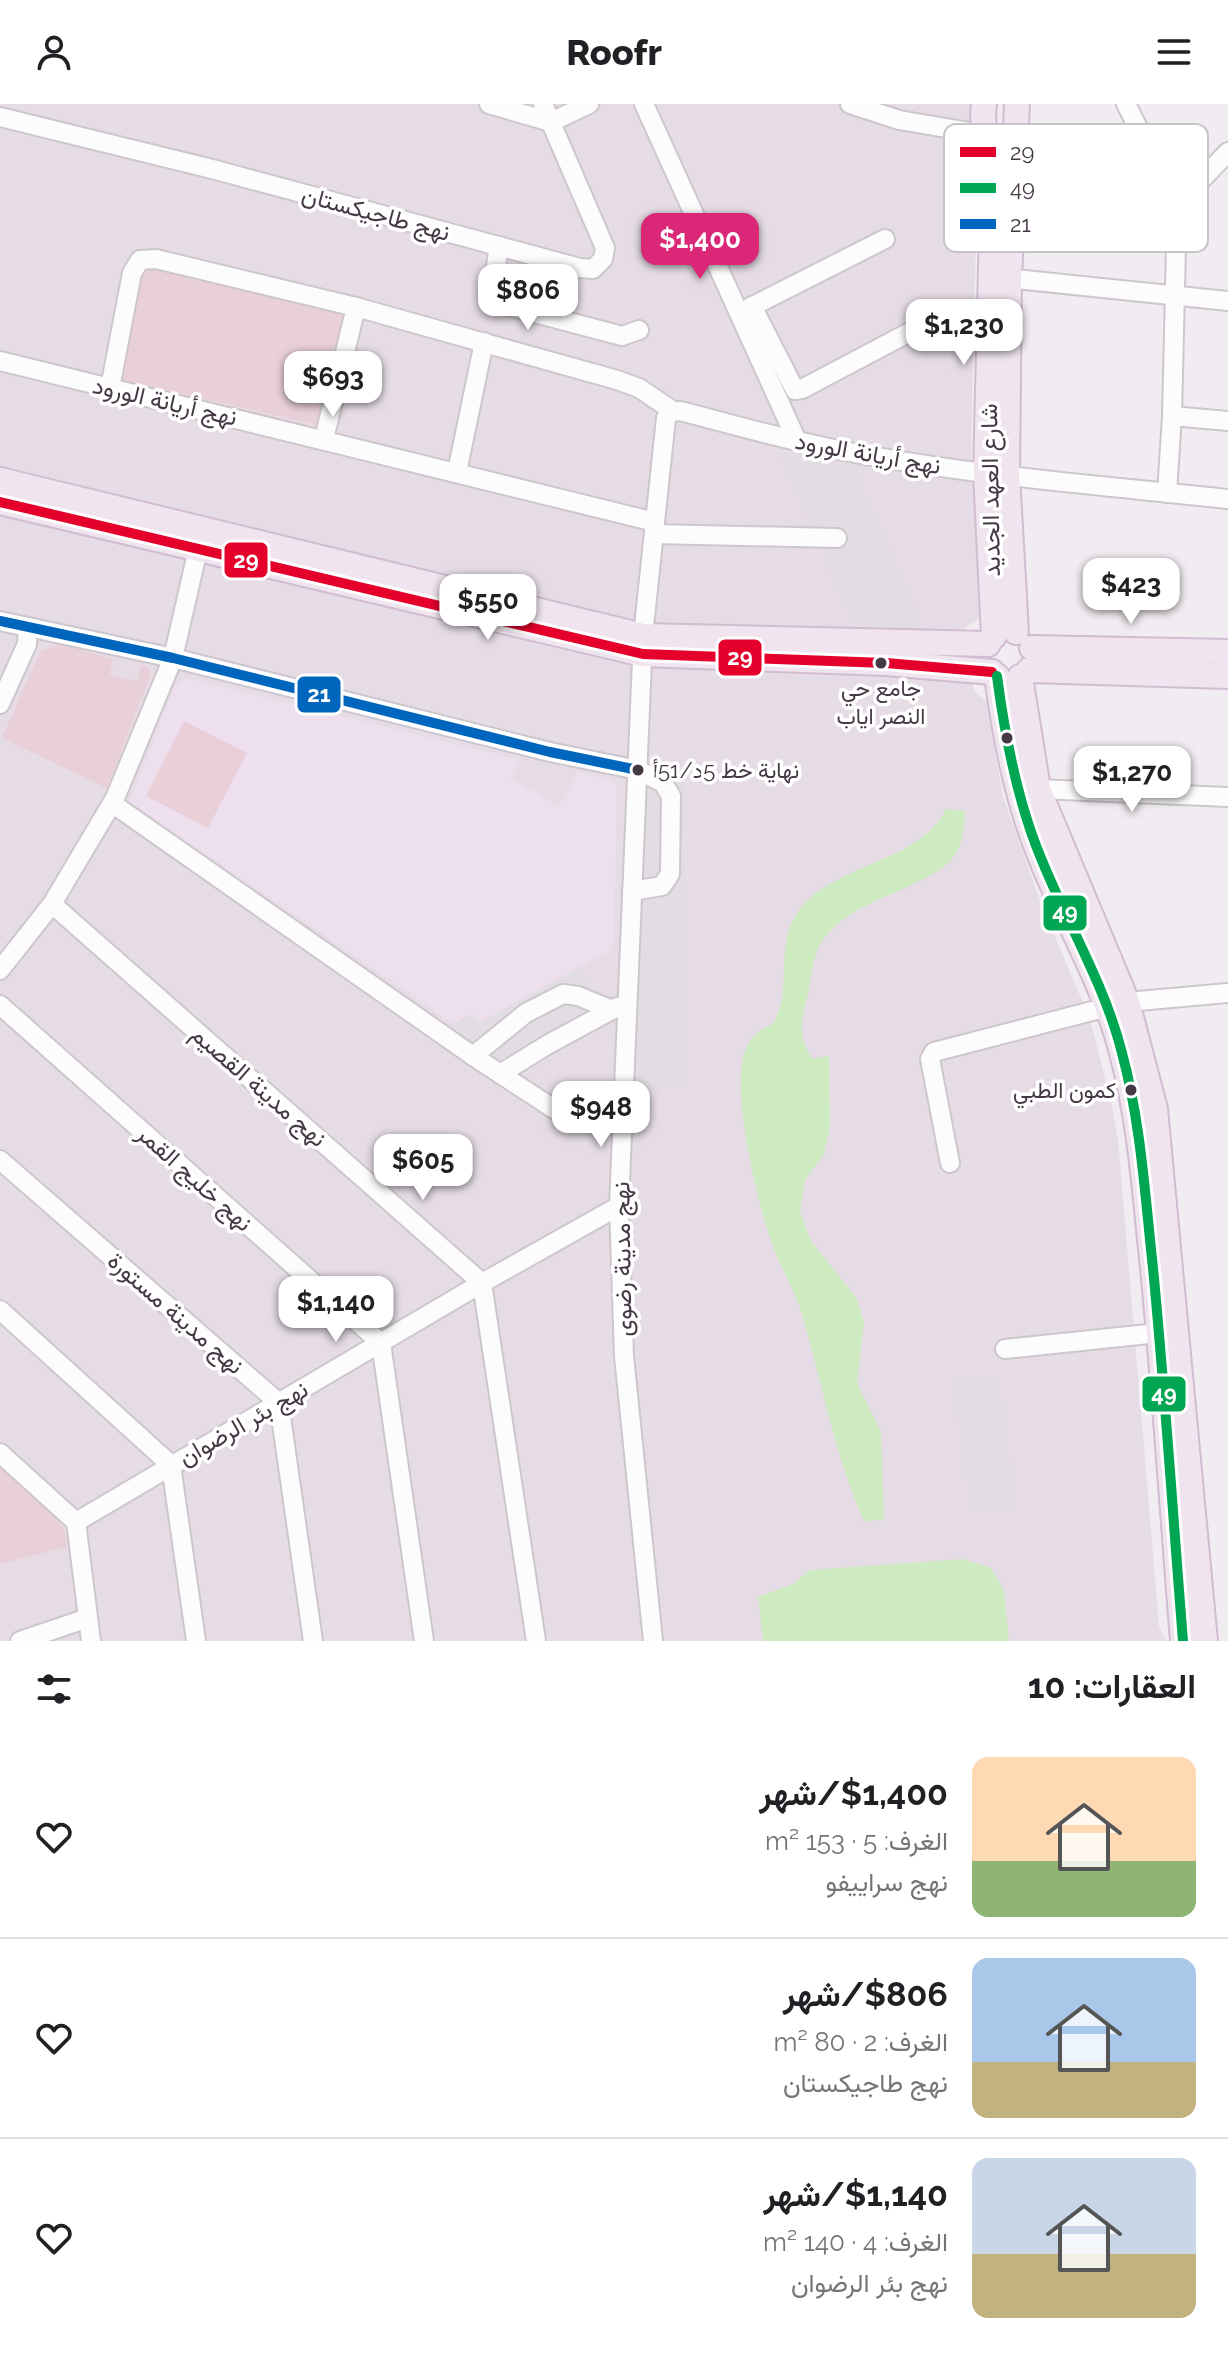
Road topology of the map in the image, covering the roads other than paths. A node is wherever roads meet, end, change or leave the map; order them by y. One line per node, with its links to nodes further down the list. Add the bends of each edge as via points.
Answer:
1 (489, 104): 9 (street)
2 (543, 104): 9 (street)
3 (589, 104): 9 (street)
4 (644, 104): 24 (street)
5 (850, 104): 12 (street)
6 (984, 104): 10 (main road, شارع العهد الجديد)
7 (1126, 104): 11 (street)
8 (0, 117): 16 (street, نهج طاجيكستان)
9 (551, 122): 16 (street, نهج طاجيكستان, via 605,248 603,259 588,270)
10 (985, 124)
11 (1136, 124)
12 (944, 128)
13 (1228, 152): 14 (street)
14 (1208, 173)
15 (885, 239): 24 (street)
16 (499, 246): 26 (street, via 492,292 501,304 622,336)
17 (997, 252): 20 (main road, شارع العهد الجديد)
18 (1002, 252): 20 (main road, شارع العهد الجديد)
19 (1175, 252): 21 (street)
20 (999, 278): 21 (street); 36 (main road, شارع العهد الجديد)
21 (1173, 294): 22 (street); 31 (street)
22 (1228, 301)
23 (356, 307): 27 (street); 29 (street, via 156,259 140,260 132,273); 33 (street)
24 (745, 310): 25 (street, via 795,390); 34 (street)
25 (942, 315)
26 (639, 330)
27 (484, 342): 30 (street, via 639,388); 35 (street)
28 (0, 361): 29 (street, نهج أريانة الورود)
29 (110, 388): 33 (street, نهج أريانة الورود)
30 (673, 411): 34 (street, نهج أريانة الورود); 41 (street, via 664,426)
31 (1172, 416): 32 (street); 38 (street)
32 (1228, 421)
33 (324, 439): 35 (street, نهج أريانة الورود)
34 (797, 441): 36 (street, نهج أريانة الورود)
35 (457, 472): 41 (street, نهج أريانة الورود)
36 (996, 474): 38 (street, نهج أريانة الورود); 48 (main road, شارع العهد الجديد)
37 (0, 480): 43 (main road)
38 (1167, 493): 39 (street, نهج أريانة الورود)
39 (1228, 499)
40 (0, 502): 43 (main road)
41 (654, 528): 42 (street, نهج أريانة الورود); 46 (street)
42 (837, 538)
43 (200, 540): 46 (main road); 49 (street)
44 (0, 621): 45 (street)
45 (28, 627): 49 (street); 51 (street, via 27,644)
46 (643, 645): 48 (main road); 52 (street, نهج مدينة رضوى)
47 (1228, 652): 48 (main road)
48 (1009, 657): 50 (main road); 53 (main road, شارع العهد الجديد); 61 (main road, شارع العهد الجديد, via 1004,725 1039,854)
49 (173, 658): 52 (street); 55 (street)
50 (1228, 676)
51 (0, 704)
52 (638, 770): 56 (street, نهج مدينة رضوى); 56 (street, via 663,783 671,796 670,874 662,886)
53 (1038, 789): 54 (street); 61 (main road, شارع العهد الجديد)
54 (1228, 797)
55 (113, 804): 57 (street); 64 (street)
56 (632, 891): 60 (street, نهج مدينة رضوى)
57 (52, 904): 58 (street); 70 (street, نهج مدينة القصيم)
58 (0, 970)
59 (1228, 993): 61 (street)
60 (630, 1000): 63 (street); 66 (street, نهج مدينة رضوى)
61 (1117, 1004): 68 (street, via 934,1052 930,1059); 72 (main road, شارع العهد الجديد, via 1137,1123); 88 (main road, شارع العهد الجديد, via 1155,1109)
62 (0, 1005): 73 (street, نهج خليج القمر)
63 (612, 1010): 64 (street, via 563,994 526,1013); 65 (street)
64 (473, 1056): 65 (street)
65 (500, 1074): 66 (street, via 565,1114)
66 (624, 1118): 69 (street, نهج مدينة رضوى)
67 (0, 1160): 75 (street, نهج مدينة مستورة)
68 (950, 1163)
69 (619, 1206): 70 (street, نهج بئر الرضوان); 86 (street, نهج مدينة رضوى, via 624,1356)
70 (482, 1283): 73 (street, نهج بئر الرضوان); 85 (street)
71 (0, 1310): 77 (street)
72 (1158, 1333): 74 (street); 87 (main road, شارع العهد الجديد)
73 (381, 1343): 75 (street, نهج بئر الرضوان); 84 (street)
74 (1005, 1349)
75 (279, 1403): 77 (street, نهج بئر الرضوان); 83 (street)
76 (0, 1453): 78 (street)
77 (171, 1465): 78 (street, نهج بئر الرضوان); 82 (street)
78 (76, 1522): 79 (street)
79 (88, 1618): 80 (street); 81 (street)
80 (20, 1641)
81 (91, 1641)
82 (196, 1641)
83 (313, 1641)
84 (424, 1641)
85 (536, 1641)
86 (653, 1641)
87 (1183, 1641)
88 (1205, 1641)

